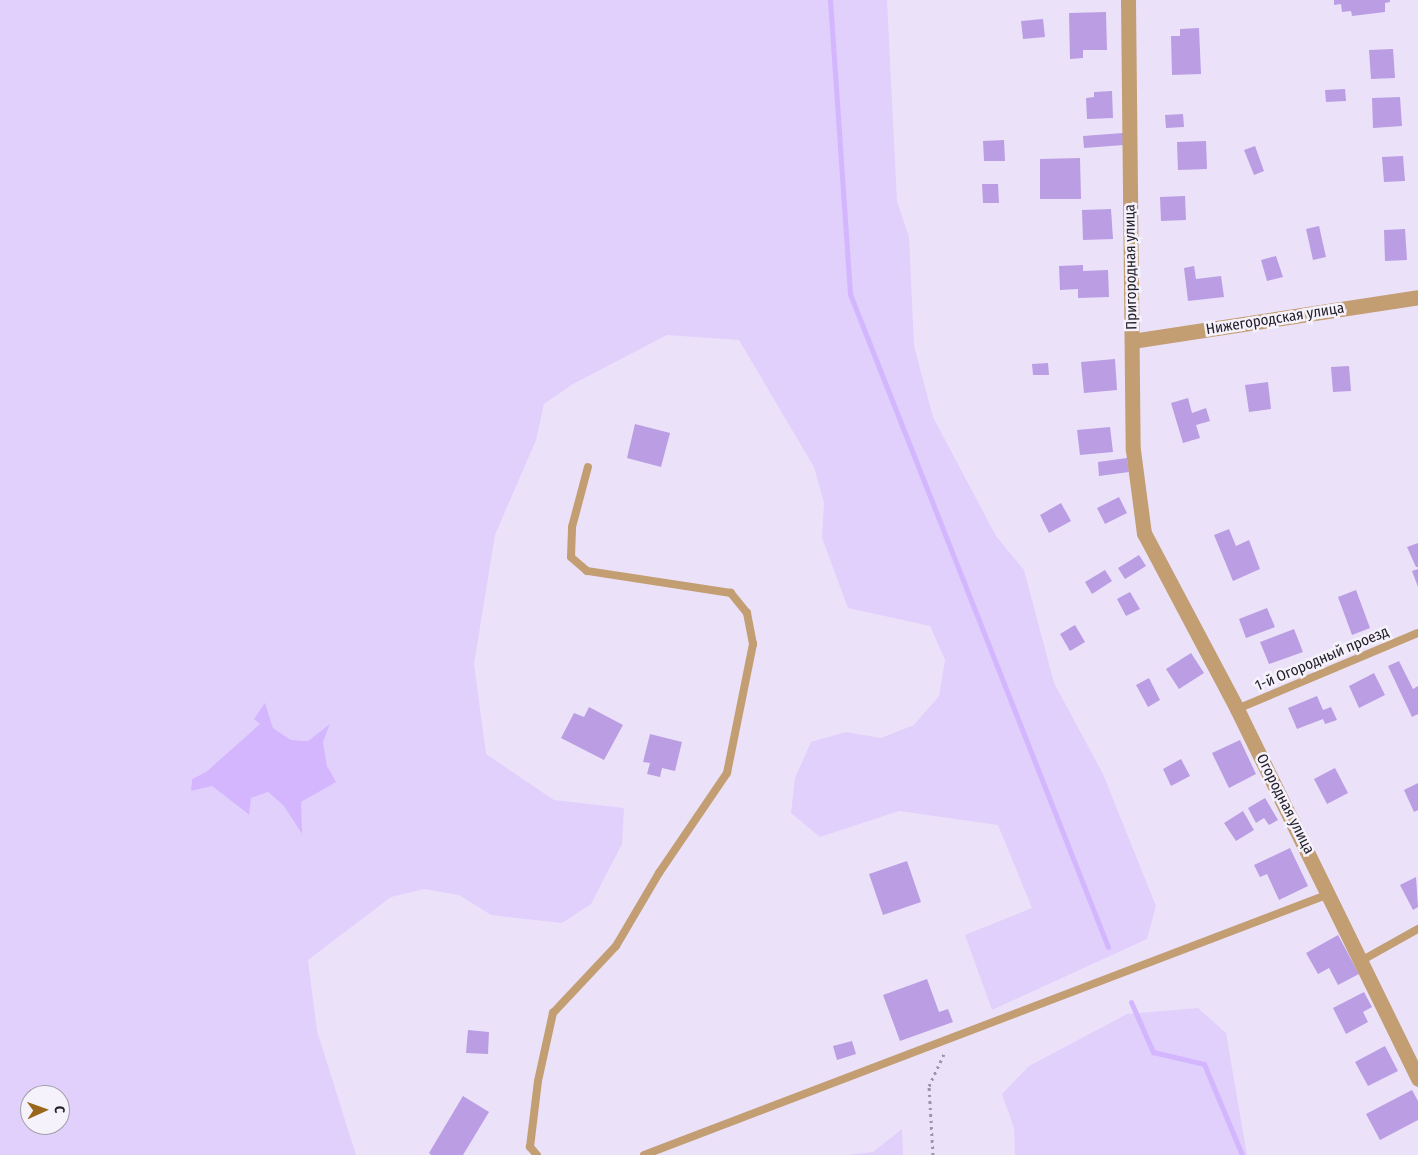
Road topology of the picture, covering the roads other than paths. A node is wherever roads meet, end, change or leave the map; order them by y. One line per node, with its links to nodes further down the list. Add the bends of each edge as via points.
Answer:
1 (1128, 0): 3 (street, Пригородная улица)
2 (1418, 297): 3 (street, Нижегородская улица)
3 (1132, 341): 5 (street, Пригородная улица, via 1133,450)
4 (588, 467): 12 (lane, via 572,527 571,556 587,571 731,593 747,612 753,644 727,773 659,873 616,946 553,1014 538,1081 530,1147)
5 (1144, 533): 7 (street, Огородная улица)
6 (1418, 633): 7 (lane, 1-й Огородный проезд)
7 (1237, 709): 8 (street, Огородная улица)
8 (1329, 894): 10 (street, Огородная улица); 13 (lane)
9 (1418, 929): 10 (lane)
10 (1358, 962): 11 (street, Огородная улица)
11 (1418, 1079)
12 (537, 1155)
13 (644, 1155)

